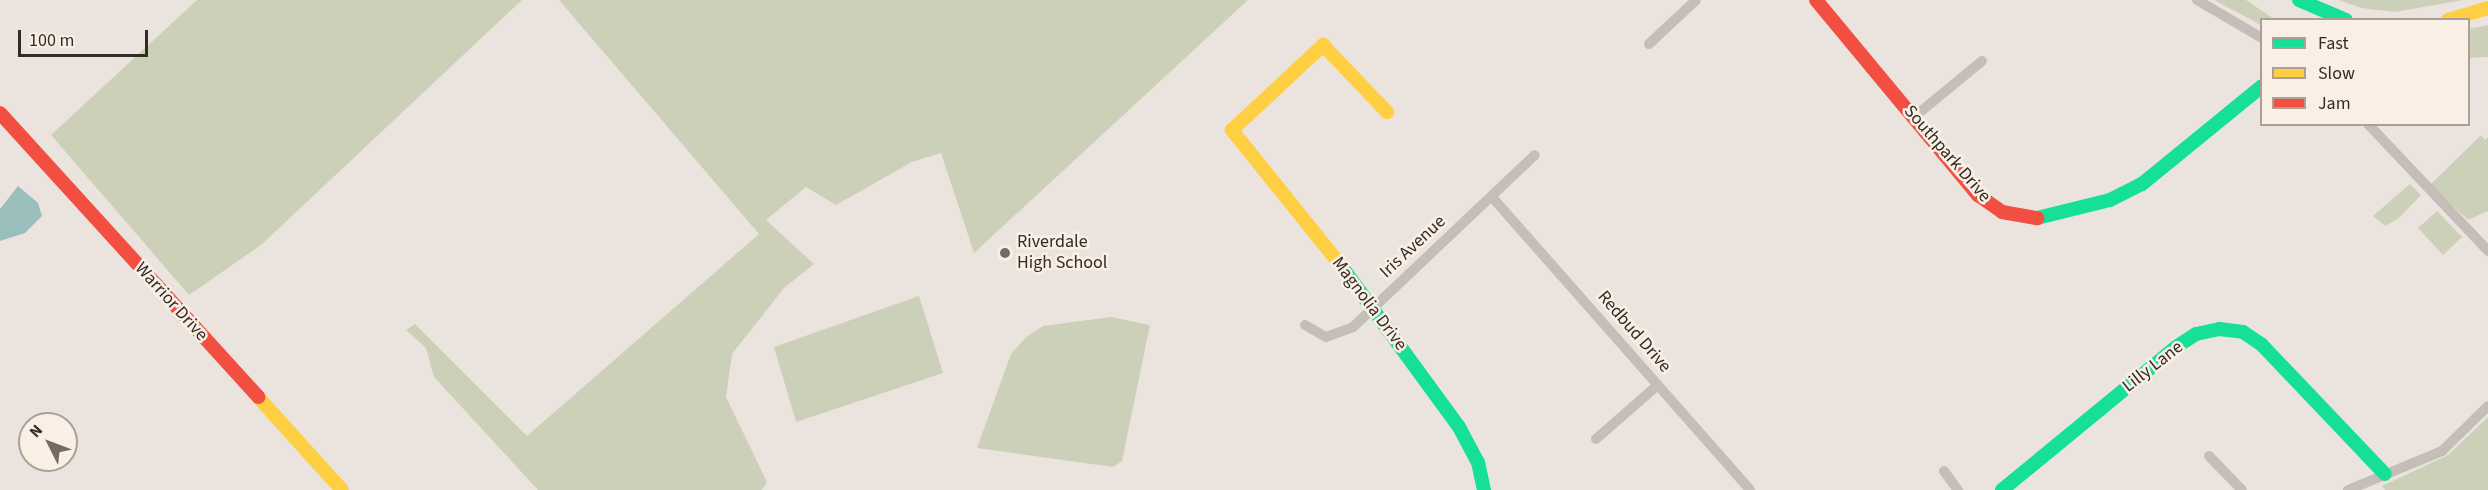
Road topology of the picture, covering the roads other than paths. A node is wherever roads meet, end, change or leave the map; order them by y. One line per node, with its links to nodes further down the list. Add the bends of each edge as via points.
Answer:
1 (1696, 0): 9 (street)
2 (1816, 0): 14 (main road, Southpark Drive)
3 (2198, 0): 8 (street)
4 (2299, 0): 6 (main road)
5 (2488, 8): 7 (main road)
6 (2341, 18)
7 (2455, 18)
8 (2260, 37)
9 (1649, 44)
10 (1982, 61): 14 (street)
11 (2260, 88): 14 (main road, Southpark Drive, via 2142,184 2110,200 2031,220 2002,212 1978,195)
12 (1387, 112): 19 (main road, Magnolia Drive, via 1323,45 1232,130)
13 (0, 113): 27 (main road, Warrior Drive)
14 (1914, 117)
15 (2370, 126): 18 (street)
16 (1535, 155): 17 (street, Iris Avenue)
17 (1492, 197): 19 (street, Iris Avenue); 21 (street, Redbud Drive)
18 (2488, 251)
19 (1374, 307): 20 (street, Iris Avenue, via 1353,327 1337,335 1317,334); 28 (main road, Magnolia Drive, via 1459,427 1478,462)
20 (1305, 325)
21 (1658, 385): 23 (street); 29 (street, Redbud Drive)
22 (2488, 406): 26 (street, via 2442,451)
23 (1596, 439)
24 (2209, 456): 32 (street)
25 (1944, 471): 30 (street)
26 (2385, 474): 31 (main road, Lilly Lane, via 2262,345 2243,332 2219,329 2196,334 2176,347); 33 (street)
27 (342, 490)
28 (1484, 490)
29 (1750, 490)
30 (1958, 490)
31 (2002, 490)
32 (2242, 490)
33 (2348, 490)

